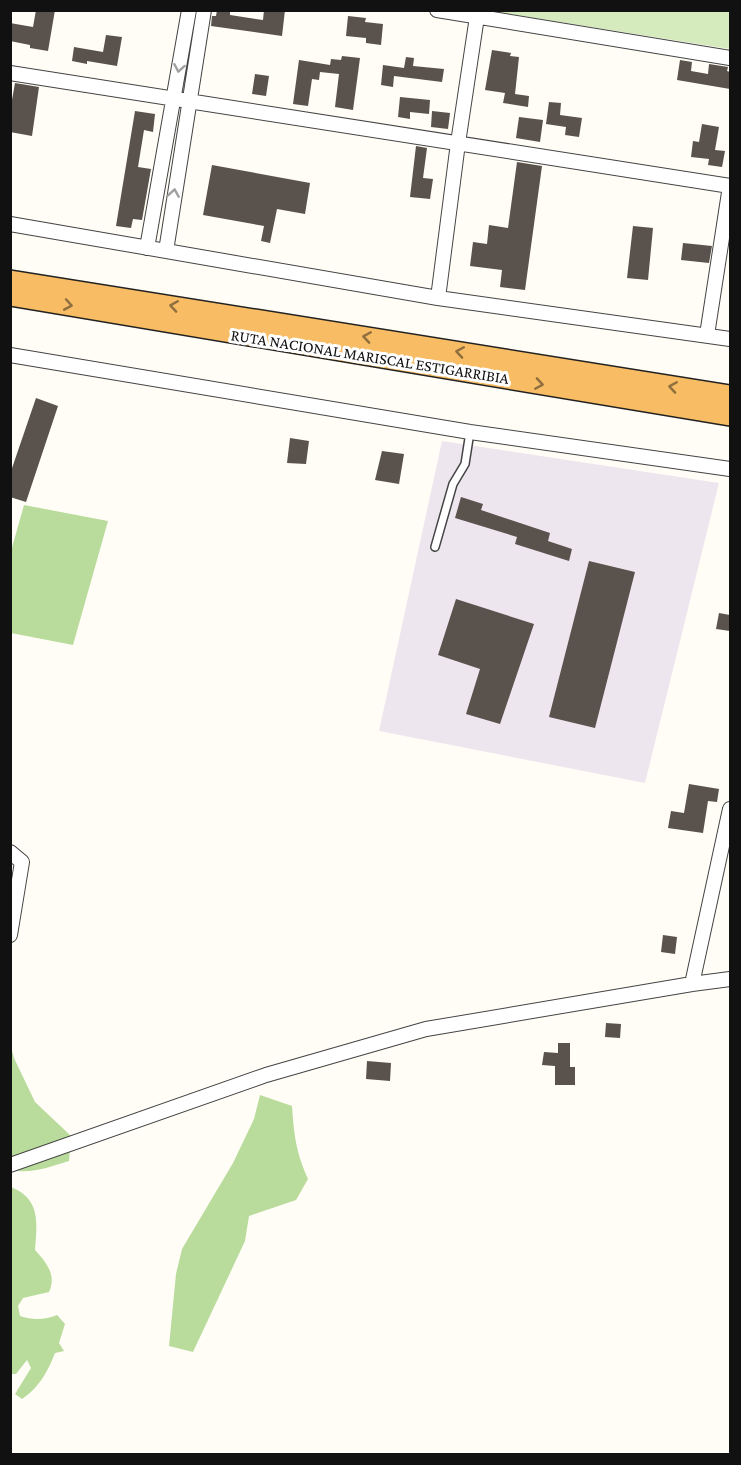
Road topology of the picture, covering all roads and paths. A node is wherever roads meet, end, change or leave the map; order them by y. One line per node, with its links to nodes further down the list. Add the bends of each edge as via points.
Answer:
1 (189, 10): 7 (street, one-way to 7)
2 (204, 10): 8 (street)
3 (437, 10): 4 (street)
4 (478, 14): 5 (street); 9 (street)
5 (730, 58)
6 (10, 73): 7 (street)
7 (174, 98): 8 (street); 12 (street)
8 (189, 101): 9 (street); 13 (street, one-way to 8)
9 (458, 143): 10 (street); 16 (street)
10 (730, 186): 17 (street)
11 (10, 224): 12 (street)
12 (147, 248): 13 (street)
13 (166, 251): 16 (street)
14 (10, 281): 20 (highway, RUTA NACIONAL MARISCAL ESTIGARRIBIA, one-way to 14)
15 (10, 296): 21 (highway, RUTA NACIONAL MARISCAL ESTIGARRIBIA, one-way to 21)
16 (438, 298): 17 (street)
17 (707, 335): 18 (street)
18 (730, 339)
19 (10, 355): 22 (street)
20 (730, 396)
21 (730, 415)
22 (470, 432): 23 (street); 24 (lane, via 465,464 453,484)
23 (730, 469)
24 (435, 548)
25 (730, 809): 26 (street)
26 (728, 828): 30 (street)
27 (10, 852): 28 (street, via 22,862)
28 (10, 935)
29 (730, 979): 30 (street)
30 (692, 984): 31 (street, via 426,1029 266,1075)
31 (10, 1165)

